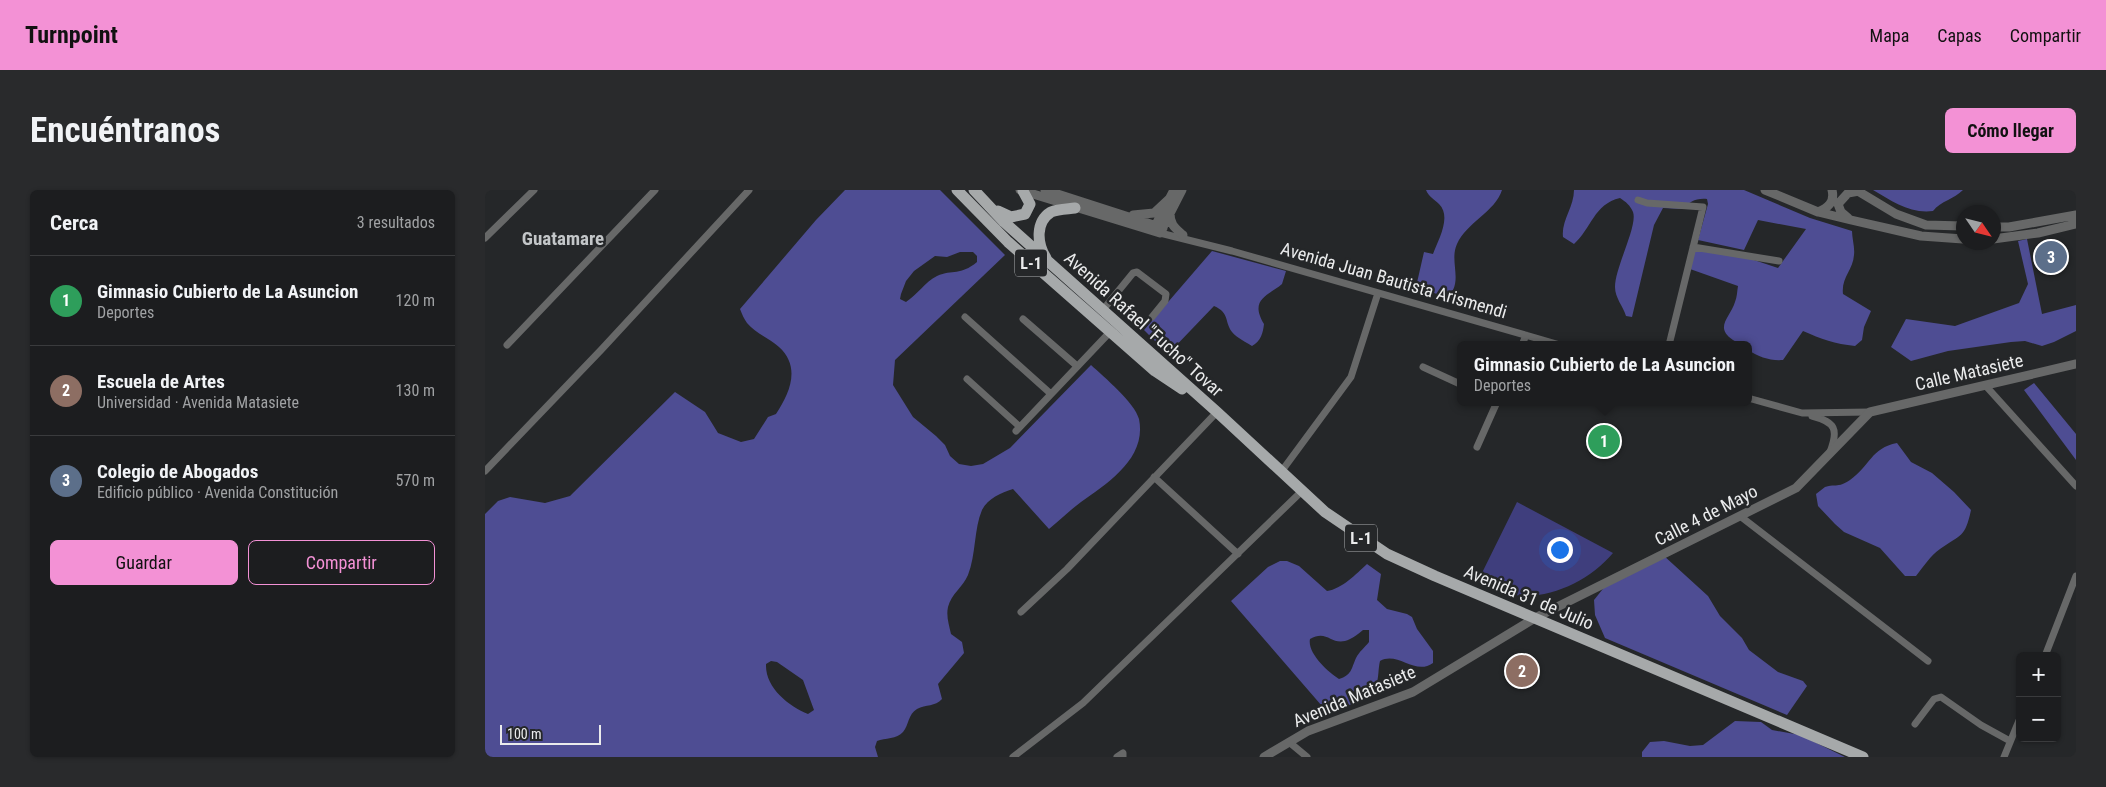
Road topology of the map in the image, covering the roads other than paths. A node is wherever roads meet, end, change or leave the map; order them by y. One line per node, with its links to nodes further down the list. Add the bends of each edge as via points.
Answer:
1 (535, 190): 28 (street)
2 (655, 190): 45 (street)
3 (749, 190): 60 (street)
4 (957, 190): 40 (main road, Avenida Rafael "Fucho" Tovar / L-1, via 1008,242)
5 (974, 190): 16 (main road, Avenida Rafael "Fucho" Tovar / L-1)
6 (1021, 190): 16 (main road, L-1, via 1030,204 1021,216 1011,217); 17 (street, Avenida Juan Bautista Arismendi / L-1)
7 (1045, 190): 13 (street, Avenida Juan Bautista Arismendi / L-1)
8 (1174, 190): 14 (street, L-1)
9 (1182, 190): 18 (street)
10 (1765, 190): 19 (street)
11 (1832, 190): 19 (street, via 1831,202)
12 (1857, 191): 22 (street, via 1837,204); 24 (street, via 1895,214 1926,225)
13 (1065, 193): 21 (street, Avenida Juan Bautista Arismendi / L-1)
14 (1169, 199): 21 (street, L-1, via 1154,213); 26 (street, L-1)
15 (1637, 200): 32 (street, via 1703,207)
16 (987, 205): 34 (main road, Avenida Rafael "Fucho" Tovar / L-1)
17 (1075, 208): 26 (street, Avenida Juan Bautista Arismendi / L-1); 34 (main road, via 1053,211 1043,218 1039,232 1042,251)
18 (1170, 212): 26 (street); 27 (street, via 1170,221)
19 (1818, 212): 22 (street)
20 (2076, 214): 25 (street)
21 (1127, 216): 26 (street, Avenida Juan Bautista Arismendi / L-1)
22 (1851, 220): 29 (street, via 1921,236)
23 (2076, 224): 30 (street)
24 (1956, 226)
25 (2001, 226)
26 (1158, 229): 27 (street, Avenida Juan Bautista Arismendi / L-1); 31 (street, Avenida Juan Bautista Arismendi / L-1)
27 (1183, 235): 31 (street, Avenida Juan Bautista Arismendi / L-1)
28 (485, 238)
29 (1956, 238)
30 (2001, 238)
31 (1218, 247): 35 (street, Avenida Juan Bautista Arismendi / L-1)
32 (1693, 247): 33 (street); 44 (street)
33 (1779, 261)
34 (1052, 266): 36 (main road, Avenida Rafael "Fucho" Tovar / L-1)
35 (1378, 293): 41 (street, Avenida Juan Bautista Arismendi / L-1); 61 (street, via 1351,377)
36 (1102, 310): 37 (street, via 1137,272 1165,294 1165,301); 55 (main road, Avenida Rafael "Fucho" Tovar / L-1)
37 (1153, 317)
38 (965, 318): 52 (street)
39 (1023, 319): 47 (street)
40 (1109, 332): 47 (street); 55 (main road, Avenida Rafael "Fucho" Tovar / L-1, via 1155,371)
41 (1527, 335): 42 (street); 43 (street, Avenida Juan Bautista Arismendi / L-1)
42 (1524, 341)
43 (1547, 341)
44 (1670, 341)
45 (507, 345)
46 (2076, 364): 51 (street, Calle Matasiete)
47 (1077, 366): 52 (street)
48 (1423, 367): 50 (street)
49 (967, 379): 52 (street, via 1018,429)
50 (1457, 383)
51 (1985, 385): 56 (street, Calle Matasiete); 63 (street)
52 (1051, 394)
53 (1752, 399): 57 (street)
54 (1495, 406): 58 (street)
55 (1217, 412): 61 (main road, Avenida 31 de Julio / L-1); 62 (street)
56 (1870, 412): 57 (street); 59 (street, Calle 4 de Mayo)
57 (1801, 413): 59 (street, via 1830,422 1836,433)
58 (1477, 447)
59 (1830, 453): 65 (street, Calle 4 de Mayo, via 1796,488)
60 (485, 471)
61 (1281, 472): 64 (main road, Avenida 31 de Julio / L-1)
62 (1154, 477): 66 (street); 68 (street, via 1067,569)
63 (2076, 486)
64 (1302, 491): 66 (street); 69 (main road, Avenida 31 de Julio / L-1, via 1338,521 1387,554)
65 (1741, 516): 69 (street, Calle 4 de Mayo); 71 (street)
66 (1238, 554): 76 (street, via 1083,703)
67 (2076, 576): 70 (street)
68 (1021, 612)
69 (1535, 618): 75 (street, Avenida Matasiete, via 1413,692 1308,731); 81 (main road, Avenida 31 de Julio / L-1)
70 (2047, 652)
71 (1928, 661)
72 (1915, 724): 74 (street, via 1934,699 1941,697)
73 (2016, 727): 74 (street)
74 (2010, 741): 82 (street)
75 (1289, 742): 79 (street, Avenida Matasiete); 80 (street)
76 (1013, 757)
77 (1117, 757): 78 (street, via 1123,753)
78 (1123, 757)
79 (1264, 757)
80 (1307, 757)
81 (1863, 757)
82 (2004, 757)

